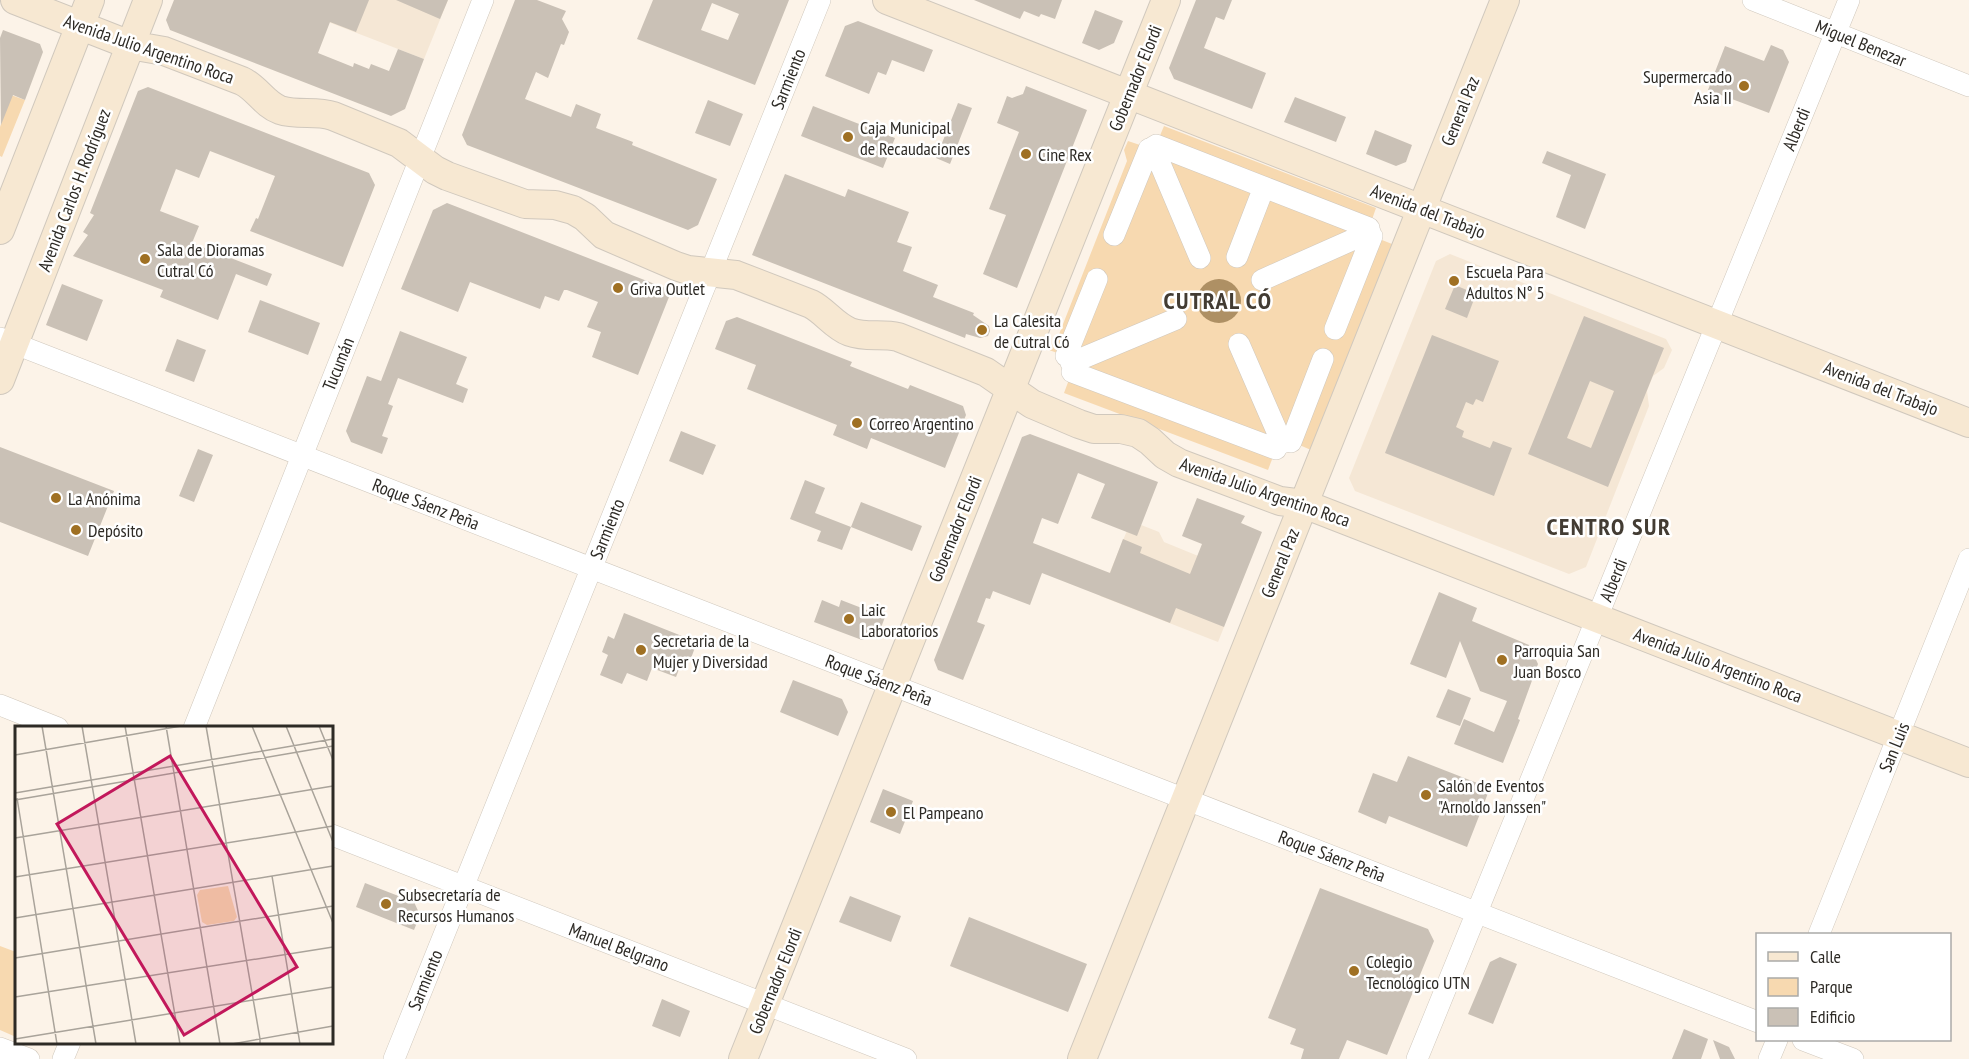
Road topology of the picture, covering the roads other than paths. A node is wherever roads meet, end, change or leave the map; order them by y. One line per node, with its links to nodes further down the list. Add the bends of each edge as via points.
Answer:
1 (15, 0): 10 (street, Avenida Julio Argentino Roca)
2 (148, 0): 12 (street, Avenida Carlos H. Rodríguez)
3 (483, 0): 16 (street, Tucumán)
4 (820, 0): 24 (street, Sarmiento)
5 (887, 0): 14 (street, Avenida del Trabajo)
6 (1166, 0): 14 (street, Gobernador Elordi)
7 (1504, 0): 18 (street, General Paz)
8 (1753, 0): 11 (street, Miguel Benezar)
9 (1849, 0): 11 (street, Alberdi)
10 (85, 13): 12 (street, Avenida Julio Argentino Roca); 19 (street)
11 (1835, 33): 13 (street, Miguel Benezar); 28 (street, Alberdi)
12 (130, 45): 16 (street, Avenida Julio Argentino Roca, via 164,51 246,83 279,109 333,116 395,141); 30 (street, Avenida Carlos H. Rodríguez)
13 (1969, 86)
14 (1128, 94): 18 (street, Avenida del Trabajo); 35 (street, Gobernador Elordi)
15 (1153, 147): 17 (street); 21 (street); 23 (street)
16 (420, 158): 24 (street, Avenida Julio Argentino Roca, via 444,175 518,202 568,208 613,239 676,266); 38 (street, Tucumán)
17 (1264, 187): 20 (street); 22 (street)
18 (1421, 209): 28 (street, Avenida del Trabajo); 39 (street, General Paz)
19 (0, 230)
20 (1370, 232): 26 (street); 29 (street)
21 (1114, 235)
22 (1237, 257)
23 (1200, 258)
24 (710, 272): 35 (street, Avenida Julio Argentino Roca, via 736,275 804,300 848,332 903,339 986,372); 41 (street, Sarmiento)
25 (1097, 279): 33 (street)
26 (1262, 280)
27 (1176, 319): 33 (street)
28 (1717, 324): 36 (street, Avenida del Trabajo); 42 (street, Alberdi)
29 (1335, 329)
30 (7, 341): 34 (street, Avenida Carlos H. Rodríguez); 38 (street, Roque Sáenz Peña)
31 (1239, 344): 37 (street)
32 (1323, 359): 37 (street)
33 (1070, 363): 37 (street)
34 (0, 380)
35 (1011, 389): 39 (street, Avenida Julio Argentino Roca, via 1032,404 1079,424 1134,431 1179,463 1277,500); 43 (street, Gobernador Elordi)
36 (1969, 423)
37 (1283, 445)
38 (302, 456): 41 (street, Roque Sáenz Peña); 46 (street, Tucumán)
39 (1304, 504): 42 (street, Avenida Julio Argentino Roca); 49 (street, General Paz)
40 (1969, 559): 47 (street, San Luis)
41 (591, 568): 43 (street, Roque Sáenz Peña); 51 (street, Sarmiento)
42 (1597, 618): 47 (street, Avenida Julio Argentino Roca); 52 (street, Alberdi)
43 (892, 686): 49 (street, Roque Sáenz Peña); 54 (street, Gobernador Elordi)
44 (0, 705): 45 (street)
45 (53, 726)
46 (195, 726)
47 (1898, 736): 48 (street, Avenida Julio Argentino Roca); 53 (street, San Luis)
48 (1969, 763)
49 (1186, 800): 52 (street, Roque Sáenz Peña); 65 (street, General Paz)
50 (333, 834): 51 (street, Manuel Belgrano)
51 (463, 886): 54 (street, Manuel Belgrano); 62 (street, Sarmiento)
52 (1477, 913): 55 (street, Roque Sáenz Peña); 66 (street, Alberdi)
53 (1819, 933)
54 (765, 1004): 63 (street, Gobernador Elordi); 64 (street, Manuel Belgrano)
55 (1756, 1021)
56 (1777, 1041): 67 (street)
57 (1806, 1041): 68 (street)
58 (69, 1044): 61 (street)
59 (0, 1048): 60 (street)
60 (28, 1059)
61 (63, 1059)
62 (394, 1059)
63 (743, 1059)
64 (906, 1059)
65 (1082, 1059)
66 (1417, 1059)
67 (1769, 1059)
68 (1853, 1059)

